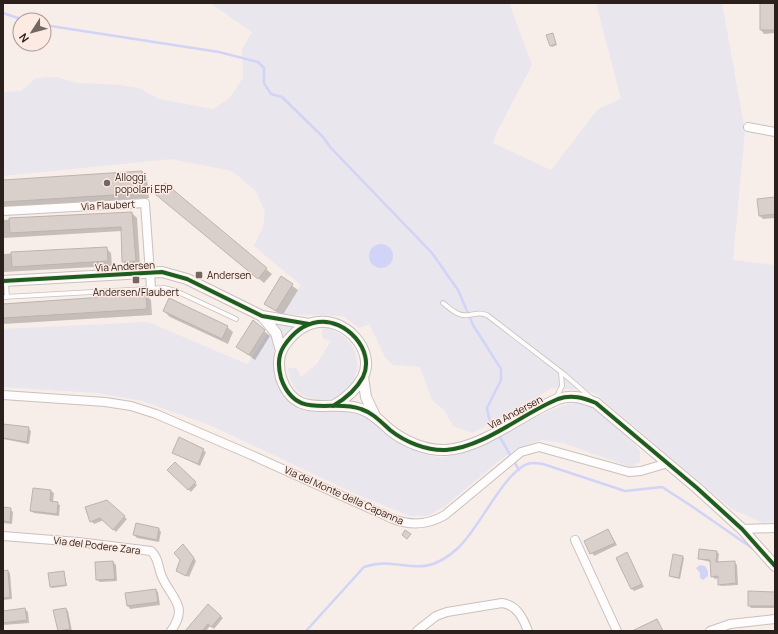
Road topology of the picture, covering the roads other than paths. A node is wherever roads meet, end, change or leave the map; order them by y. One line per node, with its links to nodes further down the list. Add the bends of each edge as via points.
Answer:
1 (748, 127): 2 (street)
2 (775, 132)
3 (3, 211): 4 (street, Via Flaubert, via 145,203)
4 (148, 272): 5 (street, Via Andersen); 6 (street, Via Andersen); 9 (street, Via Andersen, via 164,272 182,277)
5 (5, 281): 7 (lane, Via Andersen)
6 (151, 288): 7 (lane, Via Andersen); 10 (lane, Via Andersen, via 176,291)
7 (5, 297)
8 (443, 303): 13 (lane, via 456,313 470,315 478,312 487,315)
9 (262, 316): 11 (street, Via Andersen); 12 (street, Via Andersen, via 276,333)
10 (236, 319)
11 (309, 324): 12 (street, Via Andersen, via 294,333); 14 (street, Via Andersen, via 328,322 350,332 363,352)
12 (281, 351): 18 (street, Via Andersen, via 280,373 291,394 310,406)
13 (561, 372): 16 (lane, via 562,386); 17 (lane)
14 (363, 377): 18 (street, via 347,397); 19 (street, Via Andersen, via 366,397)
15 (3, 395): 20 (street, Via del Monte della Capanna, via 131,406 179,422 393,519 412,524 430,522 445,515 526,450 539,447 629,472)
16 (554, 400): 17 (street, Via Andersen, via 570,396); 19 (street, Via Andersen, via 495,432 449,450 435,449 406,440)
17 (596, 403): 20 (street, Via Andersen)
18 (333, 406): 19 (street, Via Andersen, via 355,407)
19 (376, 417)
20 (668, 464): 22 (street, Via Andersen)
21 (775, 528): 22 (street)
22 (742, 529): 25 (street, Via Andersen)
23 (3, 536): 27 (street, Via del Podere Zara, via 78,542 150,552 157,559 162,576 178,603 178,619)
24 (575, 540): 30 (street)
25 (775, 566)
26 (775, 619): 31 (street, via 730,624)
27 (171, 631)
28 (417, 631): 29 (street, via 436,616 447,612 502,603 515,607)
29 (528, 631)
30 (617, 631)
31 (710, 631)

